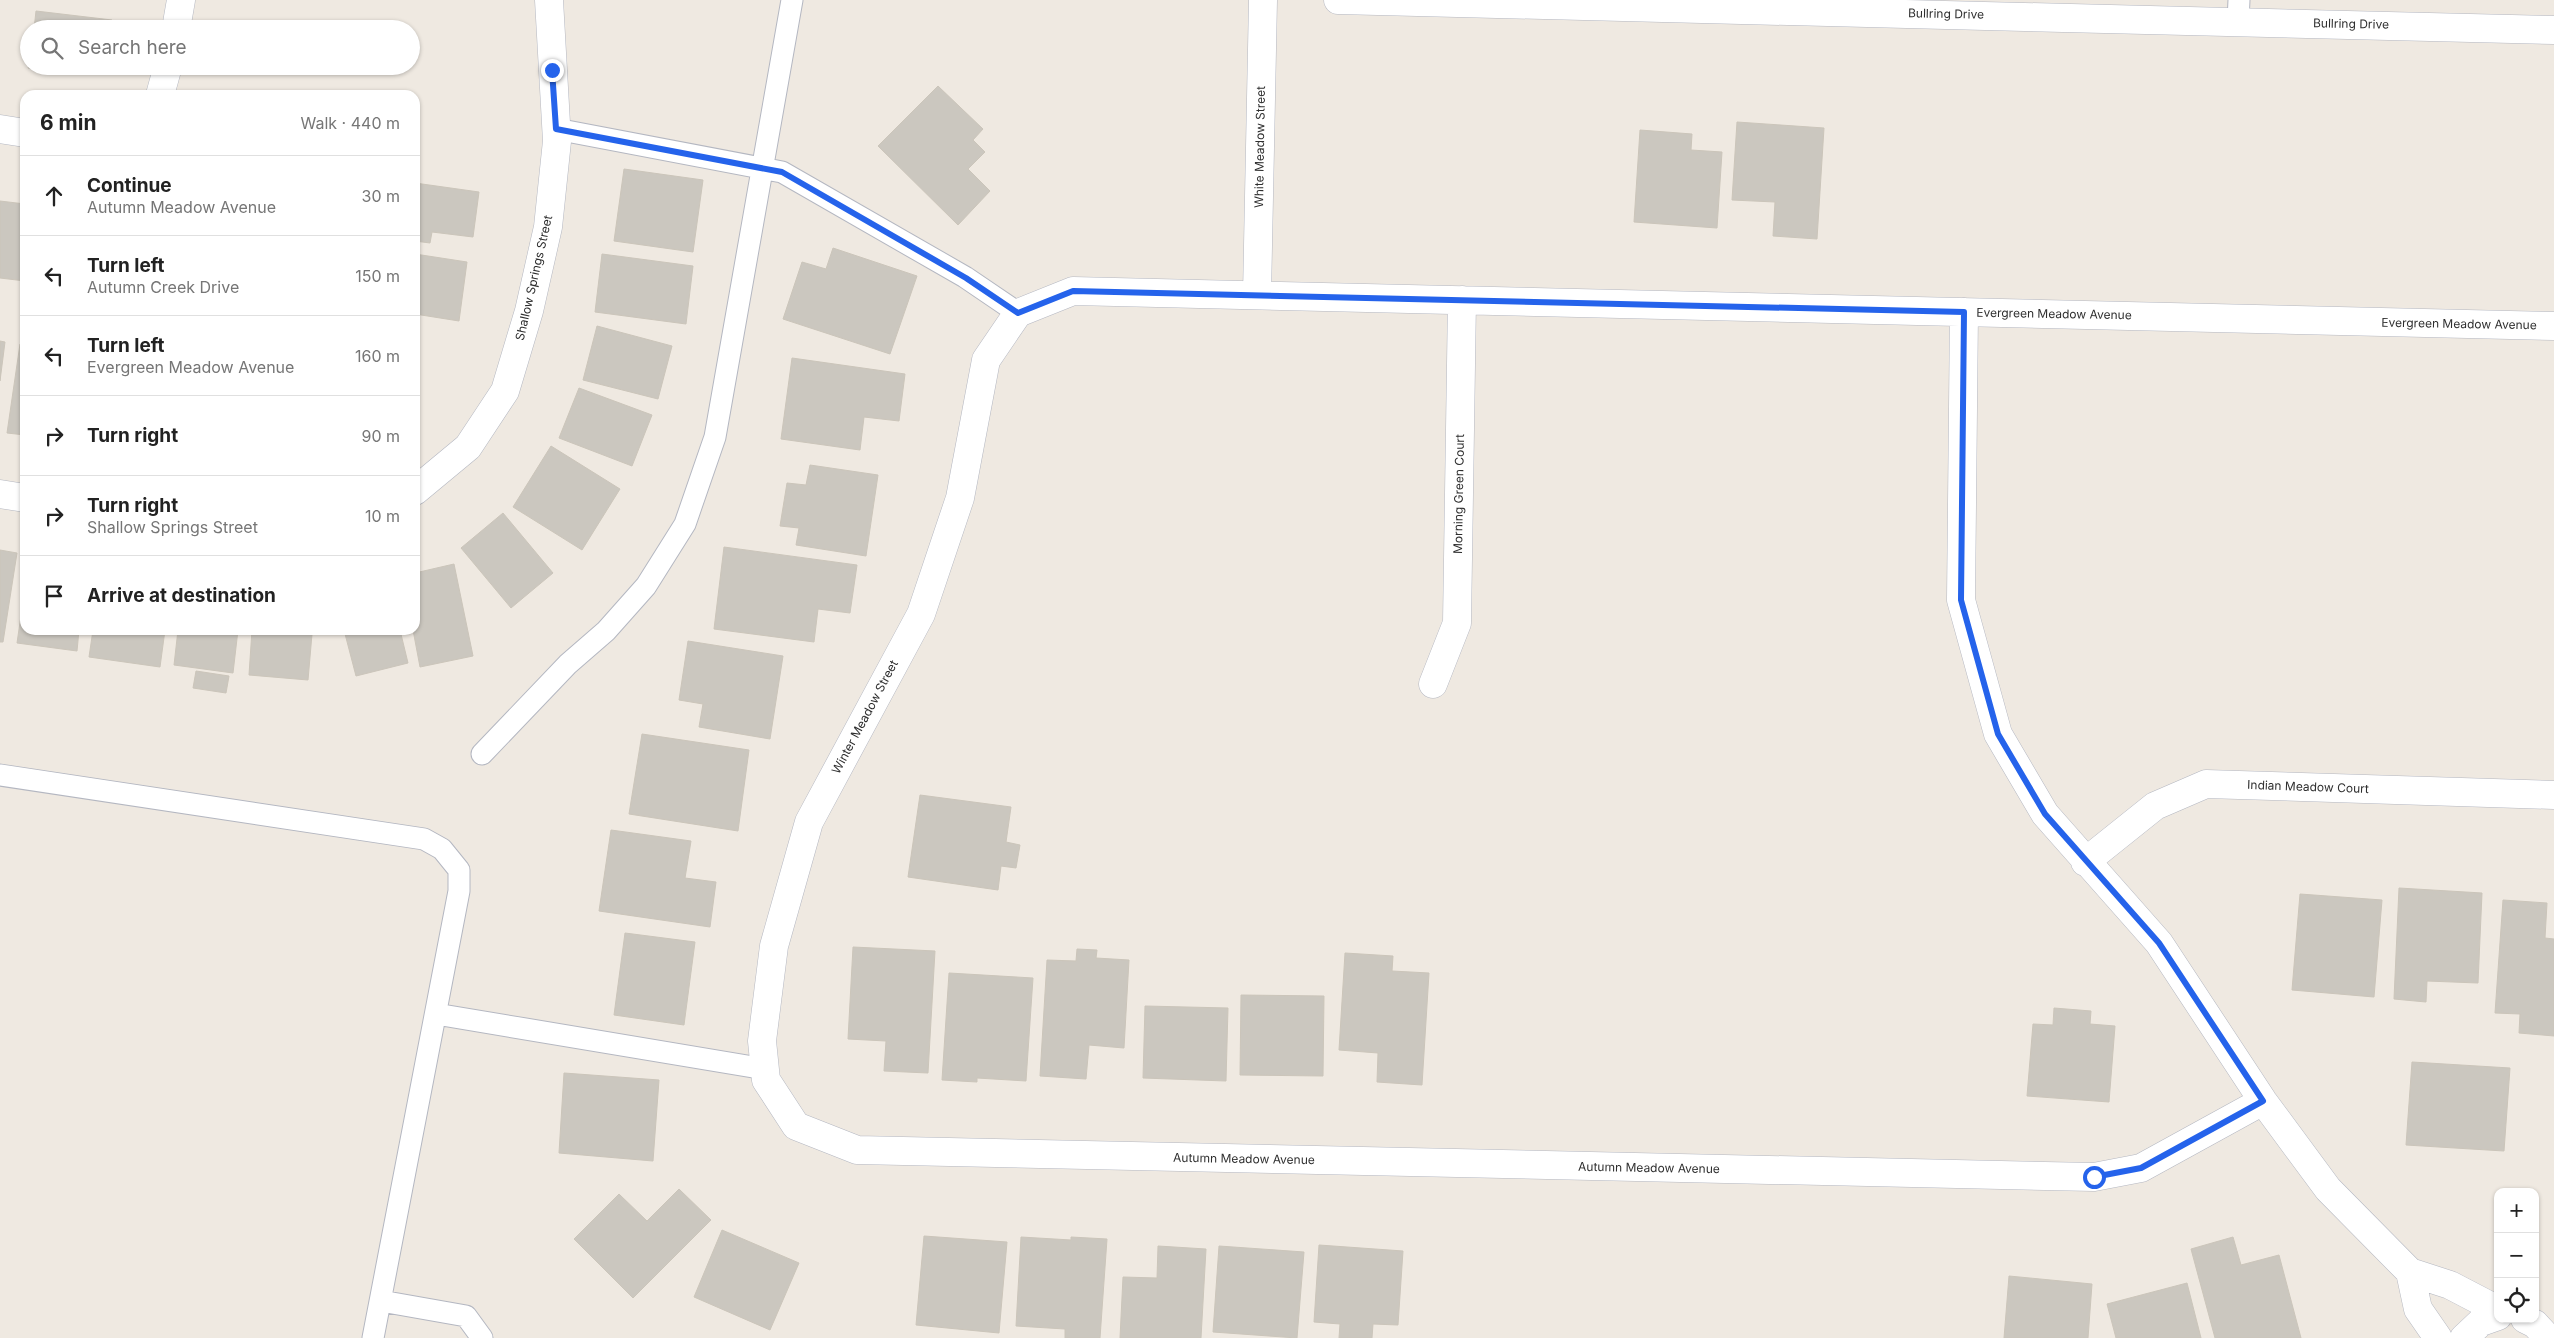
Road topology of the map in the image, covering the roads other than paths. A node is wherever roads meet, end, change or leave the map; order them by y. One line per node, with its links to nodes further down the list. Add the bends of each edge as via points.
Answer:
1 (181, 0): 7 (street)
2 (549, 0): 12 (street, Shallow Springs Street)
3 (792, 0): 14 (lane)
4 (1263, 0): 15 (street, White Meadow Street)
5 (1338, 0): 6 (street, Bullring Drive)
6 (2238, 11): 8 (street, Bullring Drive)
7 (178, 20)
8 (2554, 30)
9 (166, 75): 10 (street)
10 (161, 90)
11 (0, 129): 13 (street)
12 (556, 129): 14 (lane); 20 (street, Shallow Springs Street, via 548,227 529,311 505,391 468,447)
13 (20, 132)
14 (762, 169): 18 (lane, via 782,172 966,278); 24 (lane, via 715,437 685,524 646,586 606,631 568,664)
15 (1256, 295): 16 (street, Evergreen Meadow Avenue); 18 (street, Evergreen Meadow Avenue, via 1073,291)
16 (1462, 300): 17 (street, Evergreen Meadow Avenue); 23 (street, Morning Green Court, via 1456,623)
17 (1964, 312): 19 (street, Evergreen Meadow Avenue); 27 (street, via 1961,600 1998,734 2045,814)
18 (1018, 313): 29 (street, Winter Meadow Street, via 986,360 960,498 921,614 809,822 774,946 762,1041)
19 (2554, 326)
20 (420, 488)
21 (0, 494): 22 (street)
22 (20, 497)
23 (1433, 684)
24 (482, 754)
25 (0, 775): 28 (lane, via 424,839 442,850 459,870 459,891)
26 (2554, 795): 27 (street, Indian Meadow Court, via 2206,784 2156,806)
27 (2085, 862): 30 (street, via 2159,943)
28 (436, 1014): 29 (lane); 33 (lane)
29 (765, 1068): 31 (street, Winter Meadow Street, via 766,1080)
30 (2263, 1101): 31 (street, Autumn Meadow Avenue, via 2141,1168 2094,1177 857,1150); 32 (street, via 2328,1189)
31 (796, 1126)
32 (2410, 1272): 34 (street, via 2450,1285); 38 (street, via 2418,1309)
33 (380, 1301): 36 (lane); 37 (lane, via 466,1316)
34 (2494, 1308)
35 (2494, 1317): 39 (street, via 2481,1322)
36 (373, 1338)
37 (482, 1338)
38 (2438, 1338)
39 (2464, 1338)

